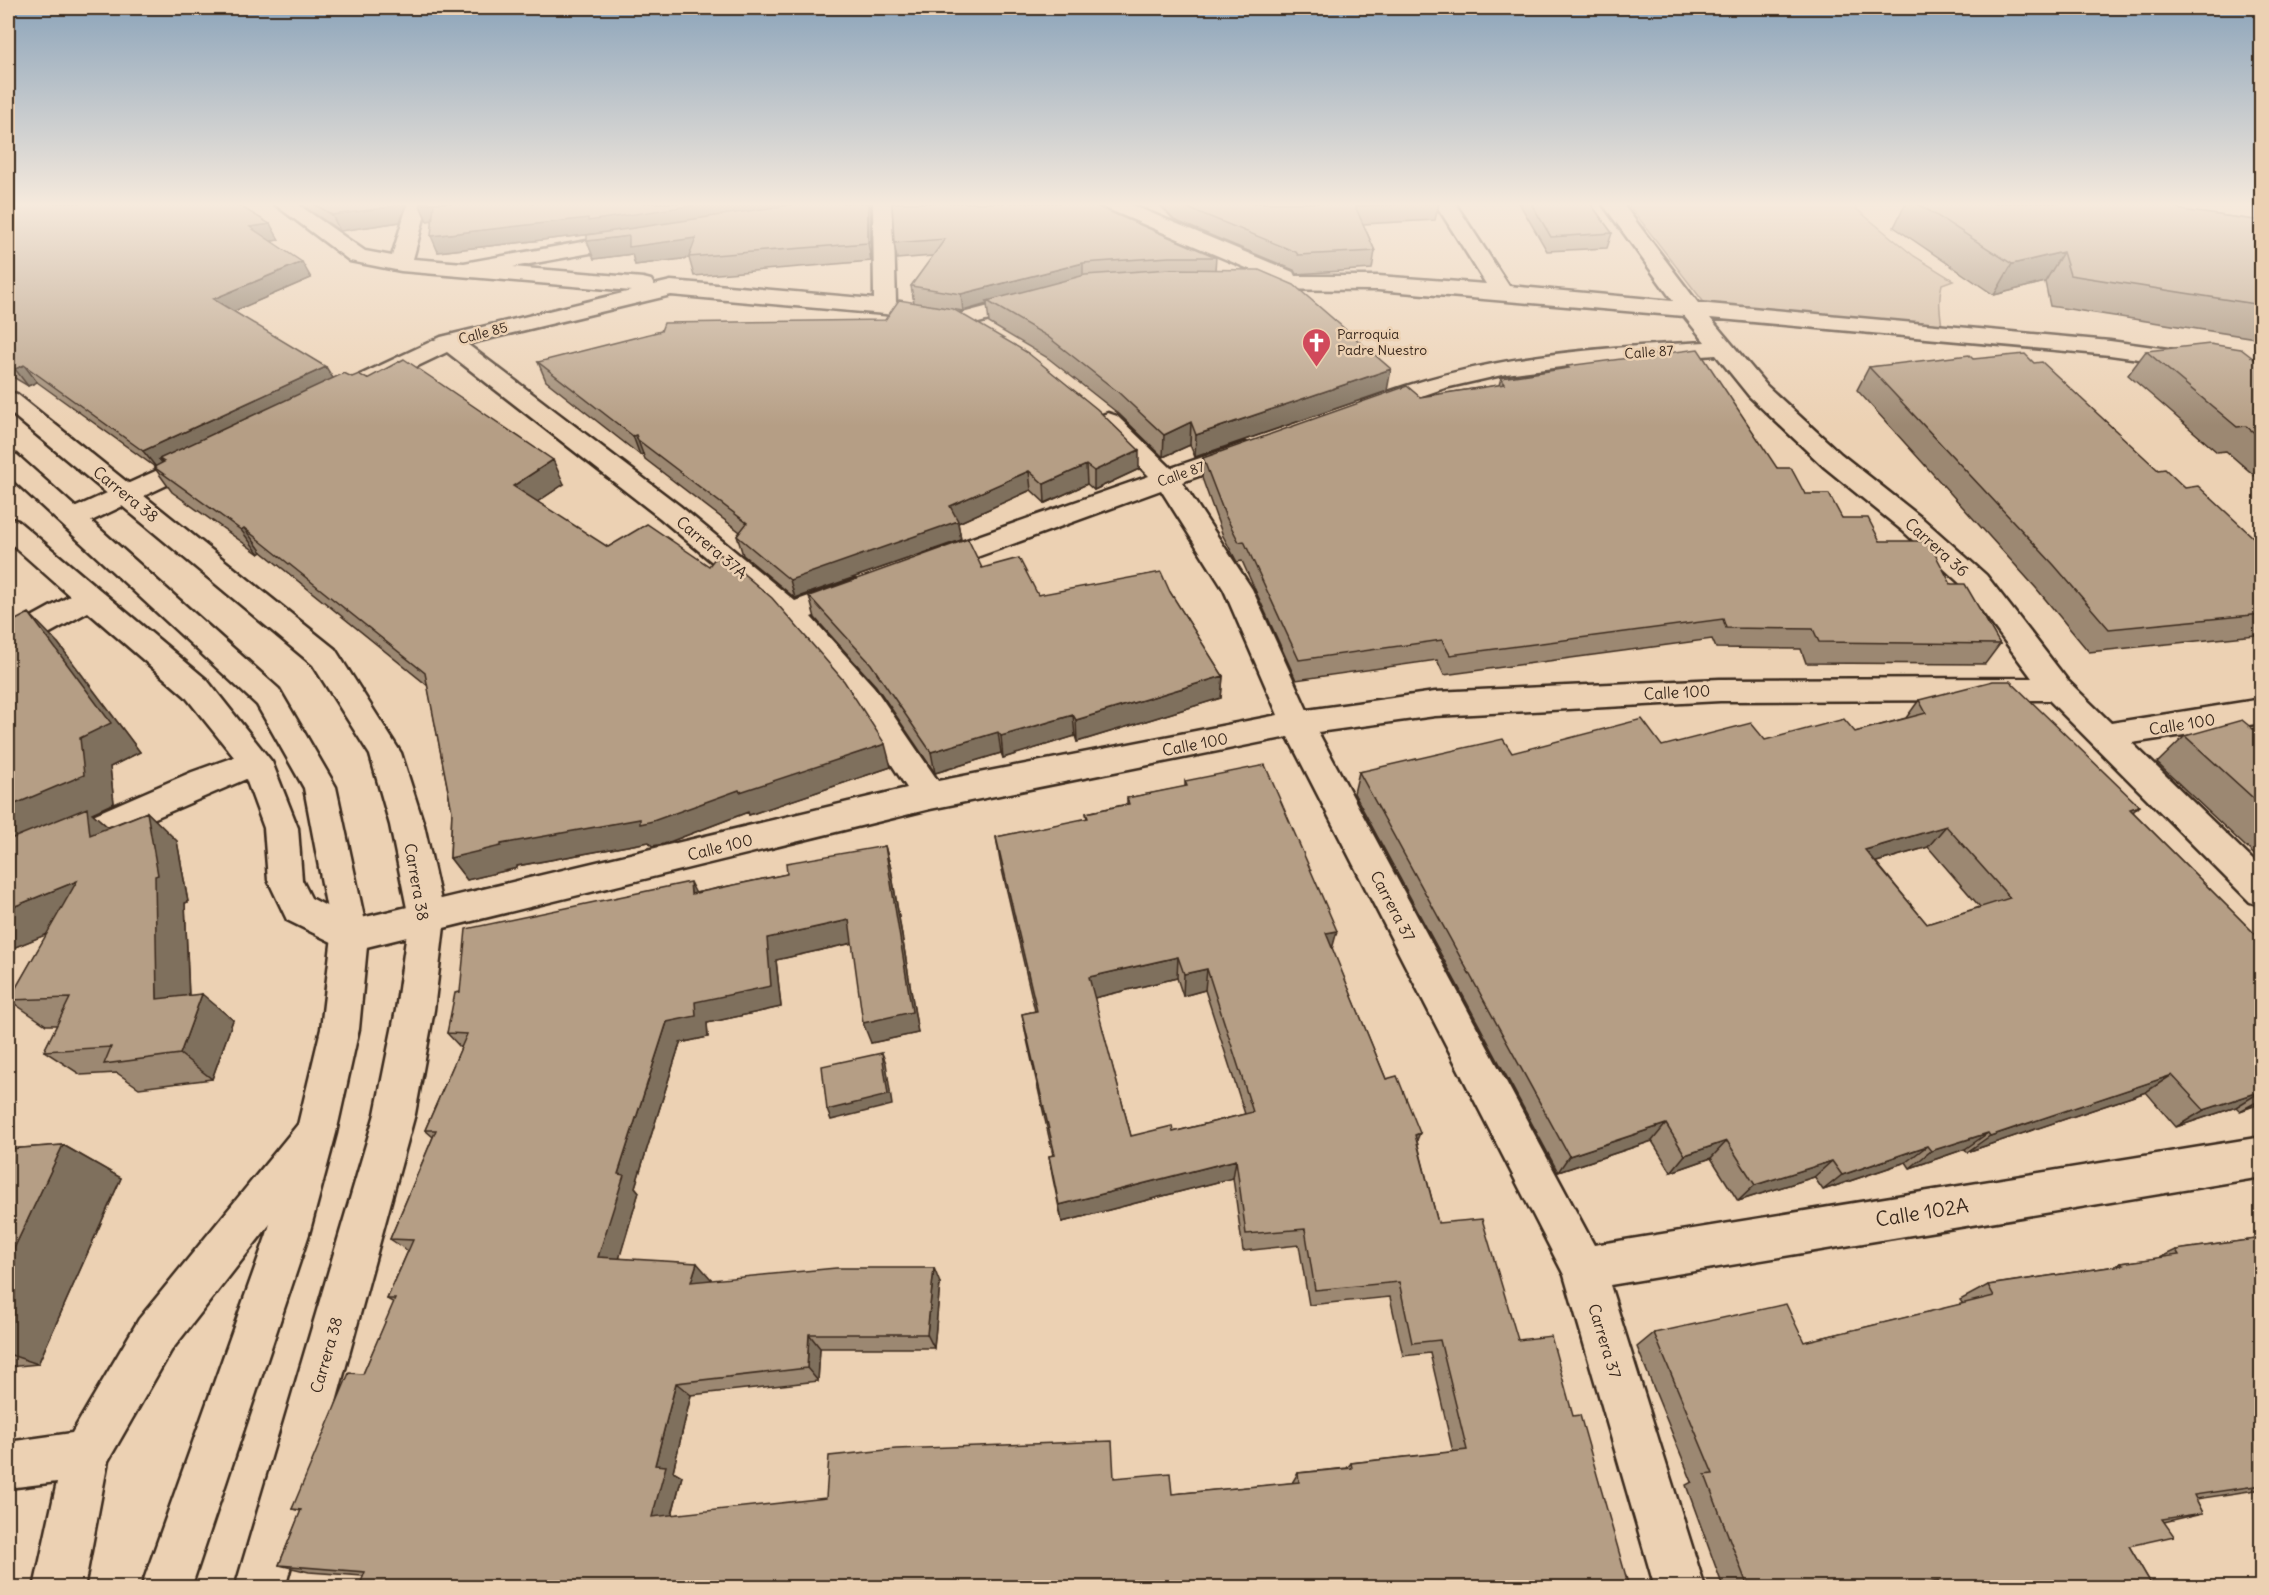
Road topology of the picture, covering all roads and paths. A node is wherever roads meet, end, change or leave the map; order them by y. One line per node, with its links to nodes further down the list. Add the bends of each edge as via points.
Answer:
1 (557, 277): 8 (street)
2 (884, 277): 11 (street)
3 (1287, 277): 7 (street)
4 (1493, 277): 9 (street)
5 (1667, 277): 12 (street, Carrera 36)
6 (1227, 282): 7 (street)
7 (1298, 282): 9 (street)
8 (672, 288): 11 (street, Calle 85); 15 (street, Calle 85)
9 (1502, 292): 12 (street)
10 (1053, 296): 13 (street)
11 (885, 308): 13 (street, Calle 85)
12 (1692, 311): 14 (street); 17 (street, Carrera 36)
13 (963, 320): 16 (street)
14 (2015, 340): 18 (street); 19 (street)
15 (449, 342): 20 (street, Calle 85); 34 (street, Carrera 37A, via 670,512)
16 (1001, 342)
17 (1721, 348): 23 (street, Calle 87, via 1612,355 1498,369 1437,383); 36 (street, Carrera 36, via 1758,390 1833,460 1976,582)
18 (2049, 363)
19 (2262, 369)
20 (352, 388)
21 (8, 399): 28 (street, Carrera 38)
22 (1082, 400): 27 (street, Carrera 37)
23 (1347, 415)
24 (1268, 443): 27 (street, Calle 87)
25 (222, 448): 28 (street)
26 (8, 461): 29 (street)
27 (1167, 479): 31 (street, Calle 87); 38 (street, Carrera 37, via 1238,589)
28 (125, 494): 29 (street); 44 (street, Carrera 38, via 324,657 385,753 407,825)
29 (73, 519): 45 (street, via 268,697 320,787)
30 (8, 526): 33 (street)
31 (912, 569)
32 (879, 581): 34 (street)
33 (92, 597): 35 (street); 40 (street, via 196,688)
34 (791, 613): 41 (street, Carrera 37A, via 863,694)
35 (8, 643)
36 (2057, 689): 38 (street, Calle 100, via 1720,690 1436,704); 39 (street, Carrera 36)
37 (2262, 711): 39 (street, Calle 100)
38 (1297, 723): 41 (street, Calle 100); 48 (street, Carrera 37)
39 (2103, 736): 43 (street, Carrera 36)
40 (256, 762): 42 (street); 45 (street, via 281,828 285,880 299,909)
41 (930, 796): 44 (street, Calle 100)
42 (8, 867)
43 (2262, 892)
44 (427, 918): 45 (street, Calle 100); 53 (street, Carrera 38, via 415,1010 394,1114)
45 (350, 936): 46 (street, via 340,1029)
46 (316, 1133): 49 (street, via 155,1335); 52 (street, via 288,1234)
47 (2262, 1156): 48 (street, Calle 102A)
48 (1583, 1268): 54 (street, Carrera 37)
49 (86, 1454): 50 (street); 51 (street)
50 (8, 1465)
51 (59, 1587)
52 (166, 1587)
53 (260, 1587)
54 (1680, 1587)

